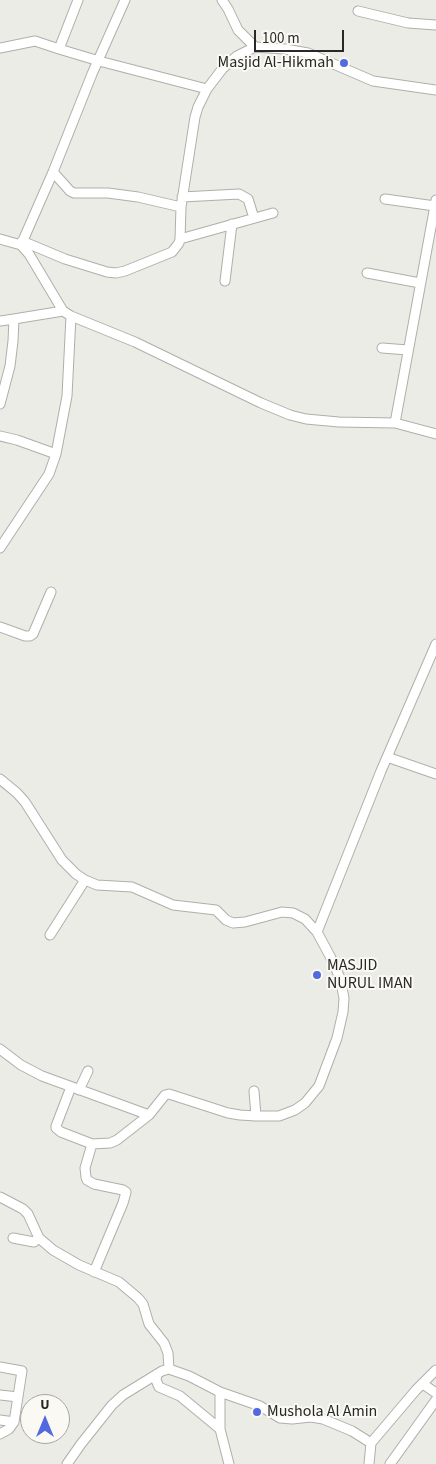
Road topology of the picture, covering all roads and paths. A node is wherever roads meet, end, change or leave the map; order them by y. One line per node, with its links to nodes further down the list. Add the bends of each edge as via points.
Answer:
1 (78, 0): 8 (street)
2 (125, 0): 9 (street)
3 (222, 0): 6 (street, via 238,30)
4 (358, 11): 5 (street, via 408,23)
5 (436, 25)
6 (255, 47): 10 (street, via 223,68); 11 (street, via 314,55 373,81)
7 (0, 48): 8 (street, via 35,41)
8 (59, 49): 9 (street)
9 (99, 61): 10 (street); 12 (street)
10 (207, 89): 14 (street, via 194,117)
11 (436, 90)
12 (53, 172): 14 (street, via 74,194 115,194); 21 (street)
13 (385, 199): 15 (street)
14 (182, 202): 17 (street, via 239,194 248,199); 19 (street)
15 (435, 203): 24 (street)
16 (272, 213): 17 (street)
17 (254, 218): 18 (street)
18 (232, 224): 19 (street); 23 (street)
19 (180, 239): 21 (street, via 172,252 116,273)
20 (0, 240): 21 (street)
21 (21, 243): 25 (street)
22 (366, 273): 24 (street)
23 (225, 281)
24 (420, 283): 29 (street)
25 (67, 313): 26 (street); 31 (street, via 290,415 339,422); 34 (street, via 68,396)
26 (14, 319): 27 (street); 30 (street, via 10,366)
27 (0, 321)
28 (382, 348): 29 (street)
29 (408, 350): 31 (street)
30 (0, 404)
31 (396, 423): 32 (street)
32 (436, 434)
33 (0, 436): 34 (street)
34 (56, 454): 35 (street, via 48,474)
35 (0, 548)
36 (51, 592): 37 (street, via 30,636)
37 (0, 627)
38 (436, 644): 39 (street)
39 (387, 757): 40 (street); 43 (street)
40 (436, 774)
41 (0, 779): 42 (street, via 25,802 62,860)
42 (85, 880): 43 (street, via 97,885 132,887 173,905 216,910 233,923 282,912 293,913 305,919); 44 (street)
43 (317, 932): 50 (street, via 343,990 343,1012 334,1046 319,1086 305,1103 288,1114)
44 (50, 936)
45 (0, 1049): 47 (street, via 30,1070)
46 (88, 1071): 47 (street)
47 (75, 1089): 49 (street); 51 (street, via 56,1128)
48 (254, 1091): 50 (street)
49 (148, 1115): 50 (street, via 165,1095 171,1094 228,1113); 51 (street, via 114,1142)
50 (256, 1116)
51 (92, 1144): 55 (street, via 85,1168 87,1180 126,1192)
52 (0, 1197): 54 (street, via 24,1209)
53 (13, 1238): 54 (street, via 34,1242)
54 (39, 1238): 55 (street, via 53,1250)
55 (94, 1272): 57 (street, via 119,1282 143,1304 149,1324 164,1343)
56 (0, 1368): 64 (street, via 22,1371)
57 (169, 1369): 59 (street); 61 (street)
58 (436, 1371): 60 (street)
59 (157, 1374): 68 (street, via 159,1387 180,1396); 71 (street, via 112,1405)
60 (423, 1384): 62 (street); 70 (street)
61 (220, 1392): 68 (street); 70 (street, via 260,1406 280,1418 323,1419)
62 (436, 1394)
63 (0, 1395): 64 (street)
64 (18, 1397): 67 (street)
65 (436, 1400): 74 (street)
66 (0, 1420): 67 (street)
67 (14, 1422): 69 (street, via 10,1429)
68 (220, 1429): 72 (street)
69 (0, 1434)
70 (371, 1443): 73 (street)
71 (67, 1464)
72 (229, 1464)
73 (369, 1464)
74 (390, 1464)

